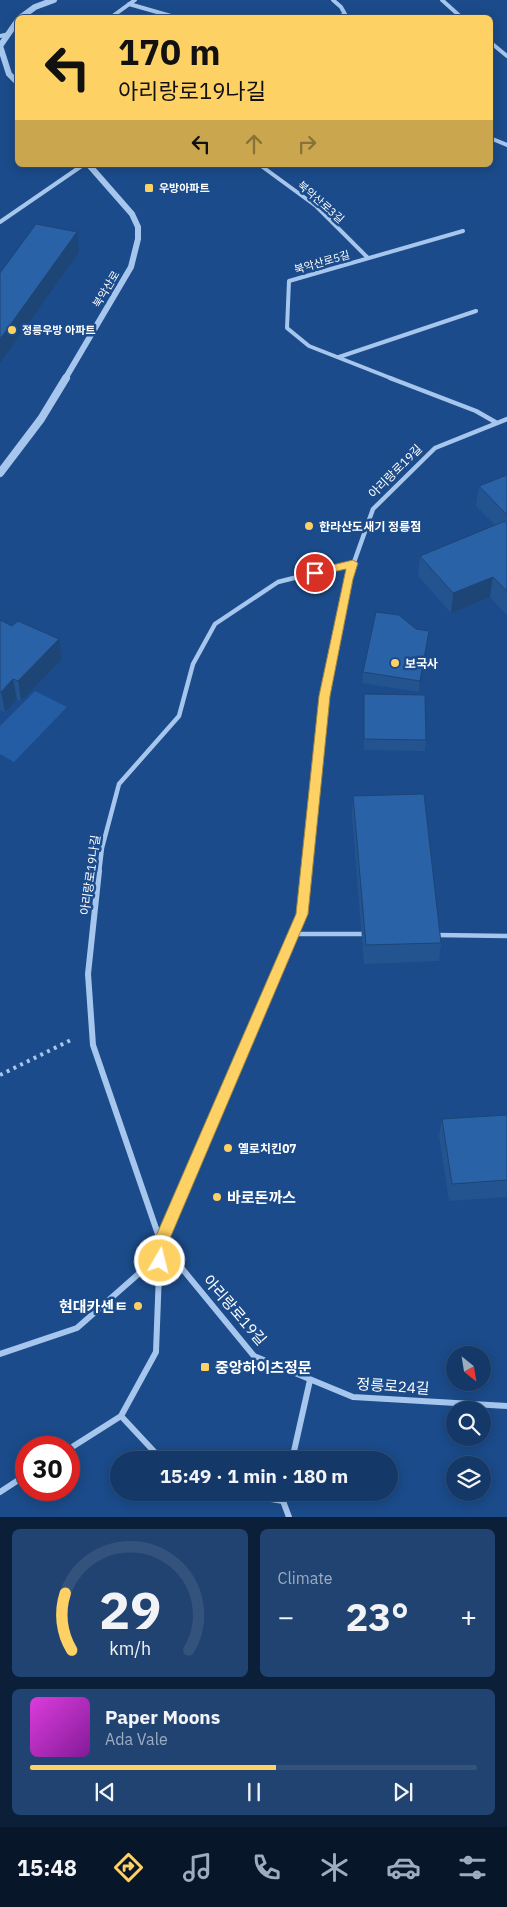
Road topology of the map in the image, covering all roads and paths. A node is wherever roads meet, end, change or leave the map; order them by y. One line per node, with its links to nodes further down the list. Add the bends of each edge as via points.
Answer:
1 (54, 0): 6 (street)
2 (135, 0): 5 (street)
3 (333, 0): 9 (street)
4 (443, 2): 10 (street)
5 (129, 4): 7 (street); 8 (street)
6 (24, 15)
7 (114, 15)
8 (168, 15)
9 (343, 15)
10 (458, 15)
11 (15, 24): 12 (street)
12 (8, 34): 13 (street); 16 (street, via 0,46 9,74)
13 (0, 36)
14 (493, 44): 15 (street)
15 (507, 56)
16 (15, 80)
17 (493, 139): 18 (street)
18 (507, 145)
19 (80, 167): 22 (street)
20 (91, 167): 29 (street, 북악산로, via 136,223 137,251 131,267 41,419)
21 (263, 167): 24 (street, 북악산로3길, via 316,206)
22 (0, 222)
23 (463, 231): 24 (street, 북악산로5길)
24 (368, 258): 26 (street, 북악산로5길, via 289,281 288,328 309,346)
25 (476, 311): 26 (street)
26 (339, 357): 28 (street, 북악산로5길, via 476,411)
27 (507, 419): 28 (street, 아리랑로19길)
28 (497, 423): 30 (street, 아리랑로19길, via 435,448 373,509)
29 (0, 473)
30 (353, 563): 31 (street, 아리랑로19길, via 324,696 302,914); 35 (street, 아리랑로19나길, via 278,582 215,624 193,664 179,716 119,784 102,848 88,974)
31 (293, 934): 32 (lane); 37 (street, 아리랑로19길)
32 (371, 934)
33 (429, 935): 34 (lane)
34 (507, 936)
35 (92, 1031): 36 (path); 37 (street, 아리랑로19나길, via 93,1045)
36 (0, 1075)
37 (160, 1243): 38 (street, 아리랑로19길, via 152,1262 77,1328); 39 (street, 아리랑로19길, via 254,1356); 41 (street, via 156,1352)
38 (0, 1354)
39 (310, 1380): 40 (street, 정릉로24길, via 353,1398); 44 (street)
40 (507, 1406)
41 (121, 1416): 42 (street); 43 (street)
42 (80, 1442)
43 (154, 1451)
44 (294, 1451)
45 (15, 1482): 46 (street)
46 (0, 1492)
47 (283, 1501): 48 (street)
48 (289, 1517)

